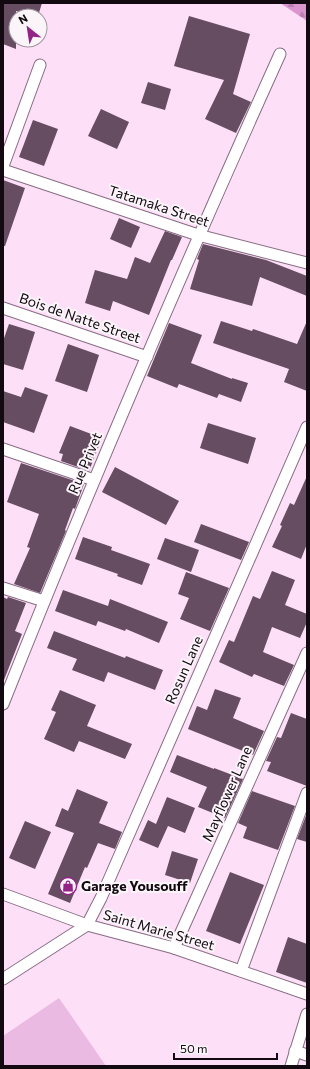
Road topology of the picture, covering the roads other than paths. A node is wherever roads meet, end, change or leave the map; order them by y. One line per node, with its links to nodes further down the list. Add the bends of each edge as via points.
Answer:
1 (280, 54): 5 (street, Rue Privet)
2 (40, 65): 3 (street)
3 (3, 166)
4 (3, 170): 5 (street, Tatamaka Street)
5 (198, 235): 6 (street, Tatamaka Street); 8 (street, Rue Privet)
6 (307, 263)
7 (3, 308): 8 (street, Bois de Natte Street)
8 (147, 357): 11 (street, Rue Privet)
9 (307, 427): 18 (street, Rosun Lane)
10 (3, 449): 11 (street)
11 (94, 480): 13 (street, Rue Privet)
12 (3, 588): 13 (street)
13 (44, 601): 15 (street, Rue Privet)
14 (307, 653): 19 (street, Mayflower Lane)
15 (3, 704)
16 (307, 793): 20 (street)
17 (3, 894): 18 (street, Saint Marie Street)
18 (87, 925): 19 (street, Saint Marie Street); 21 (street)
19 (174, 948): 20 (street, Saint Marie Street)
20 (242, 971): 22 (street, Saint Marie Street)
21 (3, 979)
22 (307, 994)
23 (307, 1014): 24 (street)
24 (296, 1051): 25 (street); 26 (street)
25 (307, 1055)
26 (291, 1066)

